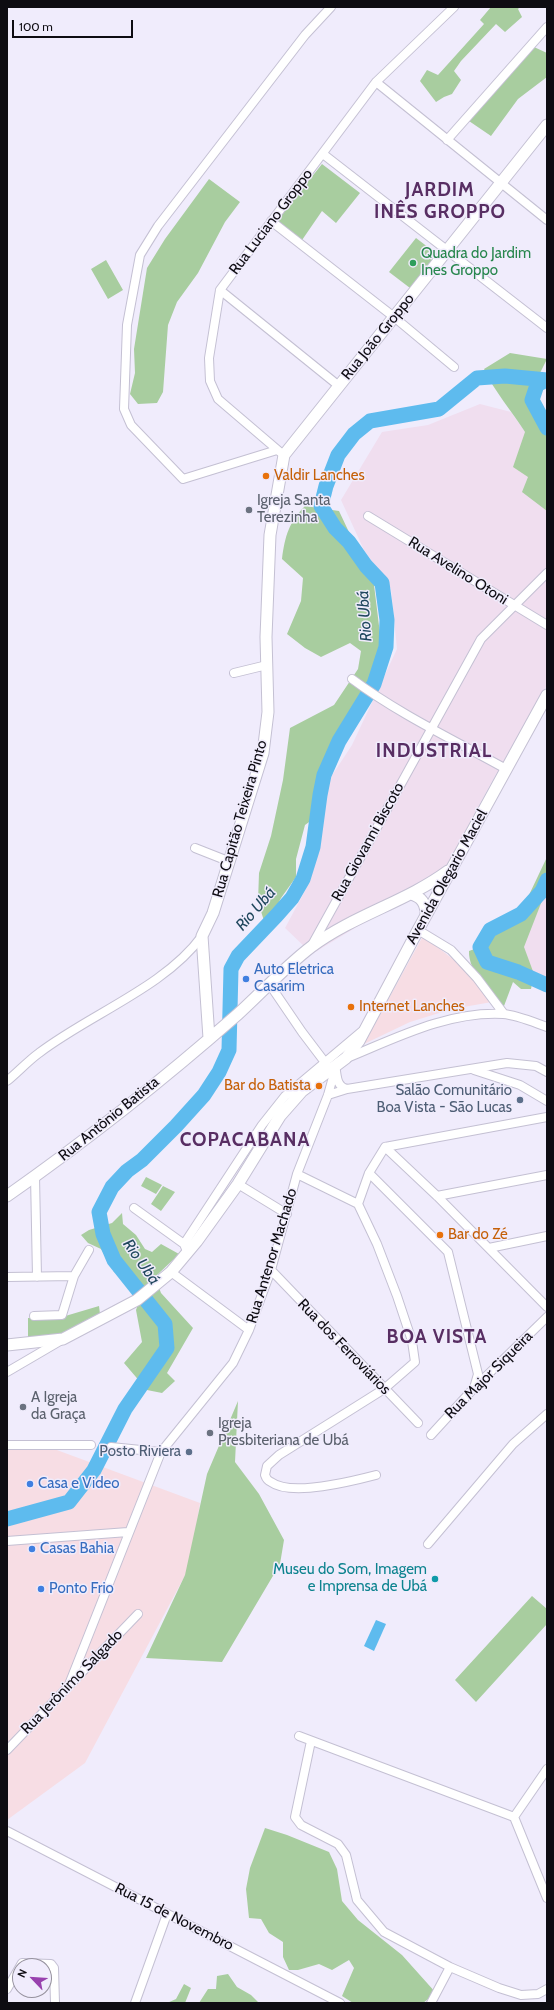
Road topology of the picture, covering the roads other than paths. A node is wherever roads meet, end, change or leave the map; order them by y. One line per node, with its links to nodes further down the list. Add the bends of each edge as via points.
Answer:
1 (331, 7): 17 (street, via 305,35 158,226 140,255 127,325 124,409 131,425 183,479)
2 (454, 7): 4 (street, Rua Luciano Groppo)
3 (547, 27): 6 (street)
4 (376, 82): 6 (street); 7 (street, Rua Luciano Groppo)
5 (547, 126): 8 (main road, Rua João Groppo)
6 (448, 140): 8 (street)
7 (323, 154): 10 (street, Rua Luciano Groppo); 11 (street)
8 (501, 183): 9 (street); 11 (main road, Rua João Groppo)
9 (547, 220)
10 (271, 221): 12 (street, Rua Luciano Groppo); 13 (street)
11 (447, 251): 13 (main road, Rua João Groppo); 14 (street)
12 (220, 290): 16 (street); 17 (street, Rua Luciano Groppo, via 209,358 210,381 218,399)
13 (394, 317): 15 (street); 16 (main road, Rua João Groppo)
14 (547, 328)
15 (454, 367)
16 (339, 386): 17 (main road, Rua João Groppo)
17 (281, 453): 22 (main road, Rua Capitão Teixeira Pinto, via 270,535)
18 (368, 516): 20 (street, Rua Avelino Otoni)
19 (547, 573): 20 (street, Rua Giovanni Biscoto)
20 (514, 606): 21 (street, Rua Avelino Otoni); 26 (street, Rua Giovanni Biscoto, via 481,639)
21 (547, 625)
22 (267, 665): 23 (street); 29 (main road, Rua Capitão Teixeira Pinto, via 268,712 263,753)
23 (234, 673)
24 (352, 679): 26 (street)
25 (547, 695): 27 (main road, Avenida Olegario Maciel)
26 (431, 728): 27 (street); 33 (street, Rua Giovanni Biscoto)
27 (506, 769): 30 (main road, Avenida Olegario Maciel)
28 (195, 848): 29 (street)
29 (228, 860): 36 (main road, Rua Capitão Teixeira Pinto, via 213,913)
30 (452, 868): 31 (main road, Rua Antônio Batista); 32 (main road, Avenida Olegario Maciel)
31 (411, 894): 32 (main road, via 422,899); 34 (main road, Rua Antônio Batista)
32 (426, 915): 35 (main road, Avenida Olegario Maciel)
33 (327, 917): 34 (street, Rua Giovanni Biscoto, via 330,928); 37 (street, Rua Giovanni Biscoto)
34 (338, 929): 37 (main road, Rua Antônio Batista)
35 (418, 930): 39 (street, via 451,950 478,978); 41 (main road, Avenida Olegario Maciel)
36 (202, 936): 42 (main road, Rua Capitão Teixeira Pinto); 47 (street, via 191,952 160,976 39,1053)
37 (311, 947): 38 (main road, Rua Antônio Batista)
38 (270, 984): 42 (main road, Rua Antônio Batista); 44 (street, via 302,1032)
39 (504, 1014): 40 (street); 43 (street, via 478,1014 455,1018 418,1029)
40 (547, 1026)
41 (365, 1029): 43 (main road, Avenida Olegario Maciel); 44 (street)
42 (209, 1038): 56 (main road, Rua Antônio Batista, via 85,1140)
43 (346, 1058): 44 (main road, Avenida Olegario Maciel)
44 (332, 1067): 48 (street, via 339,1084); 49 (street, Rua Antenor Machado); 57 (main road, Avenida Olegario Maciel, via 302,1091 280,1116); 64 (street, via 285,1096 262,1125)
45 (474, 1070): 46 (street, via 507,1063 536,1066); 48 (street); 50 (street, via 520,1085)
46 (547, 1072)
47 (7, 1081)
48 (347, 1089): 49 (street)
49 (328, 1094): 54 (street, Rua Antenor Machado)
50 (547, 1101)
51 (547, 1118): 52 (street)
52 (385, 1147): 53 (street); 59 (street)
53 (369, 1173): 60 (street); 79 (street, via 448,1252 478,1374)
54 (297, 1174): 60 (street); 62 (street, Rua Antenor Machado)
55 (547, 1175): 59 (street)
56 (35, 1176): 58 (main road, Rua Antônio Batista); 70 (street)
57 (238, 1184): 62 (street); 64 (main road, Avenida Olegario Maciel, via 197,1242)
58 (7, 1196)
59 (437, 1196): 65 (street)
60 (358, 1204): 80 (street, via 377,1244 412,1341 415,1362)
61 (134, 1208): 64 (street)
62 (287, 1214): 67 (street, Rua Antenor Machado)
63 (547, 1236): 65 (street)
64 (186, 1248): 68 (main road, Avenida Olegario Maciel)
65 (489, 1248): 72 (street)
66 (89, 1250): 69 (street)
67 (271, 1270): 75 (street, Rua Antenor Machado); 80 (street, Rua dos Ferroviários)
68 (171, 1272): 75 (street); 76 (main road, Avenida Olegario Maciel, via 137,1300)
69 (74, 1276): 70 (street); 73 (street, via 62,1315)
70 (37, 1277): 71 (street)
71 (7, 1278)
72 (547, 1307)
73 (34, 1316)
74 (547, 1317): 79 (street, Rua Major Siqueira)
75 (249, 1330): 87 (street, Rua Antenor Machado, via 233,1363)
76 (63, 1339): 77 (main road); 78 (street)
77 (7, 1345)
78 (7, 1372)
79 (474, 1388): 83 (street, Rua Major Siqueira)
80 (384, 1389): 82 (street, Rua dos Ferroviários); 88 (street, via 279,1455 267,1466 265,1476 271,1483 283,1487 315,1487)
81 (547, 1414): 91 (street, via 513,1444)
82 (418, 1423)
83 (431, 1435)
84 (7, 1445): 85 (street)
85 (91, 1445)
86 (111, 1447): 87 (street)
87 (161, 1452): 89 (street, Rua Antenor Machado)
88 (376, 1475)
89 (128, 1532): 90 (street); 93 (street, Rua Antenor Machado)
90 (7, 1541)
91 (428, 1544)
92 (138, 1614): 93 (street, Rua Jerônimo Salgado)
93 (68, 1687): 96 (street, Rua Jerônimo Salgado)
94 (299, 1736): 95 (street)
95 (311, 1742): 98 (street); 102 (street, via 295,1817 300,1825 338,1844 346,1855 357,1900 384,1932)
96 (7, 1750)
97 (547, 1769): 98 (street)
98 (514, 1817): 100 (street)
99 (7, 1831): 101 (street, Rua 15 de Novembro)
100 (547, 1898)
101 (167, 1914): 105 (street, Rua 15 de Novembro); 107 (street)
102 (450, 1967): 103 (street, via 521,1995 538,1994); 110 (street)
103 (547, 1989)
104 (7, 1990): 106 (street, via 22,1963 51,1964 54,1968)
105 (323, 1994): 108 (street); 109 (street, Rua 15 de Novembro)
106 (55, 2003)
107 (135, 2003)
108 (320, 2003)
109 (340, 2003)
110 (431, 2003)

